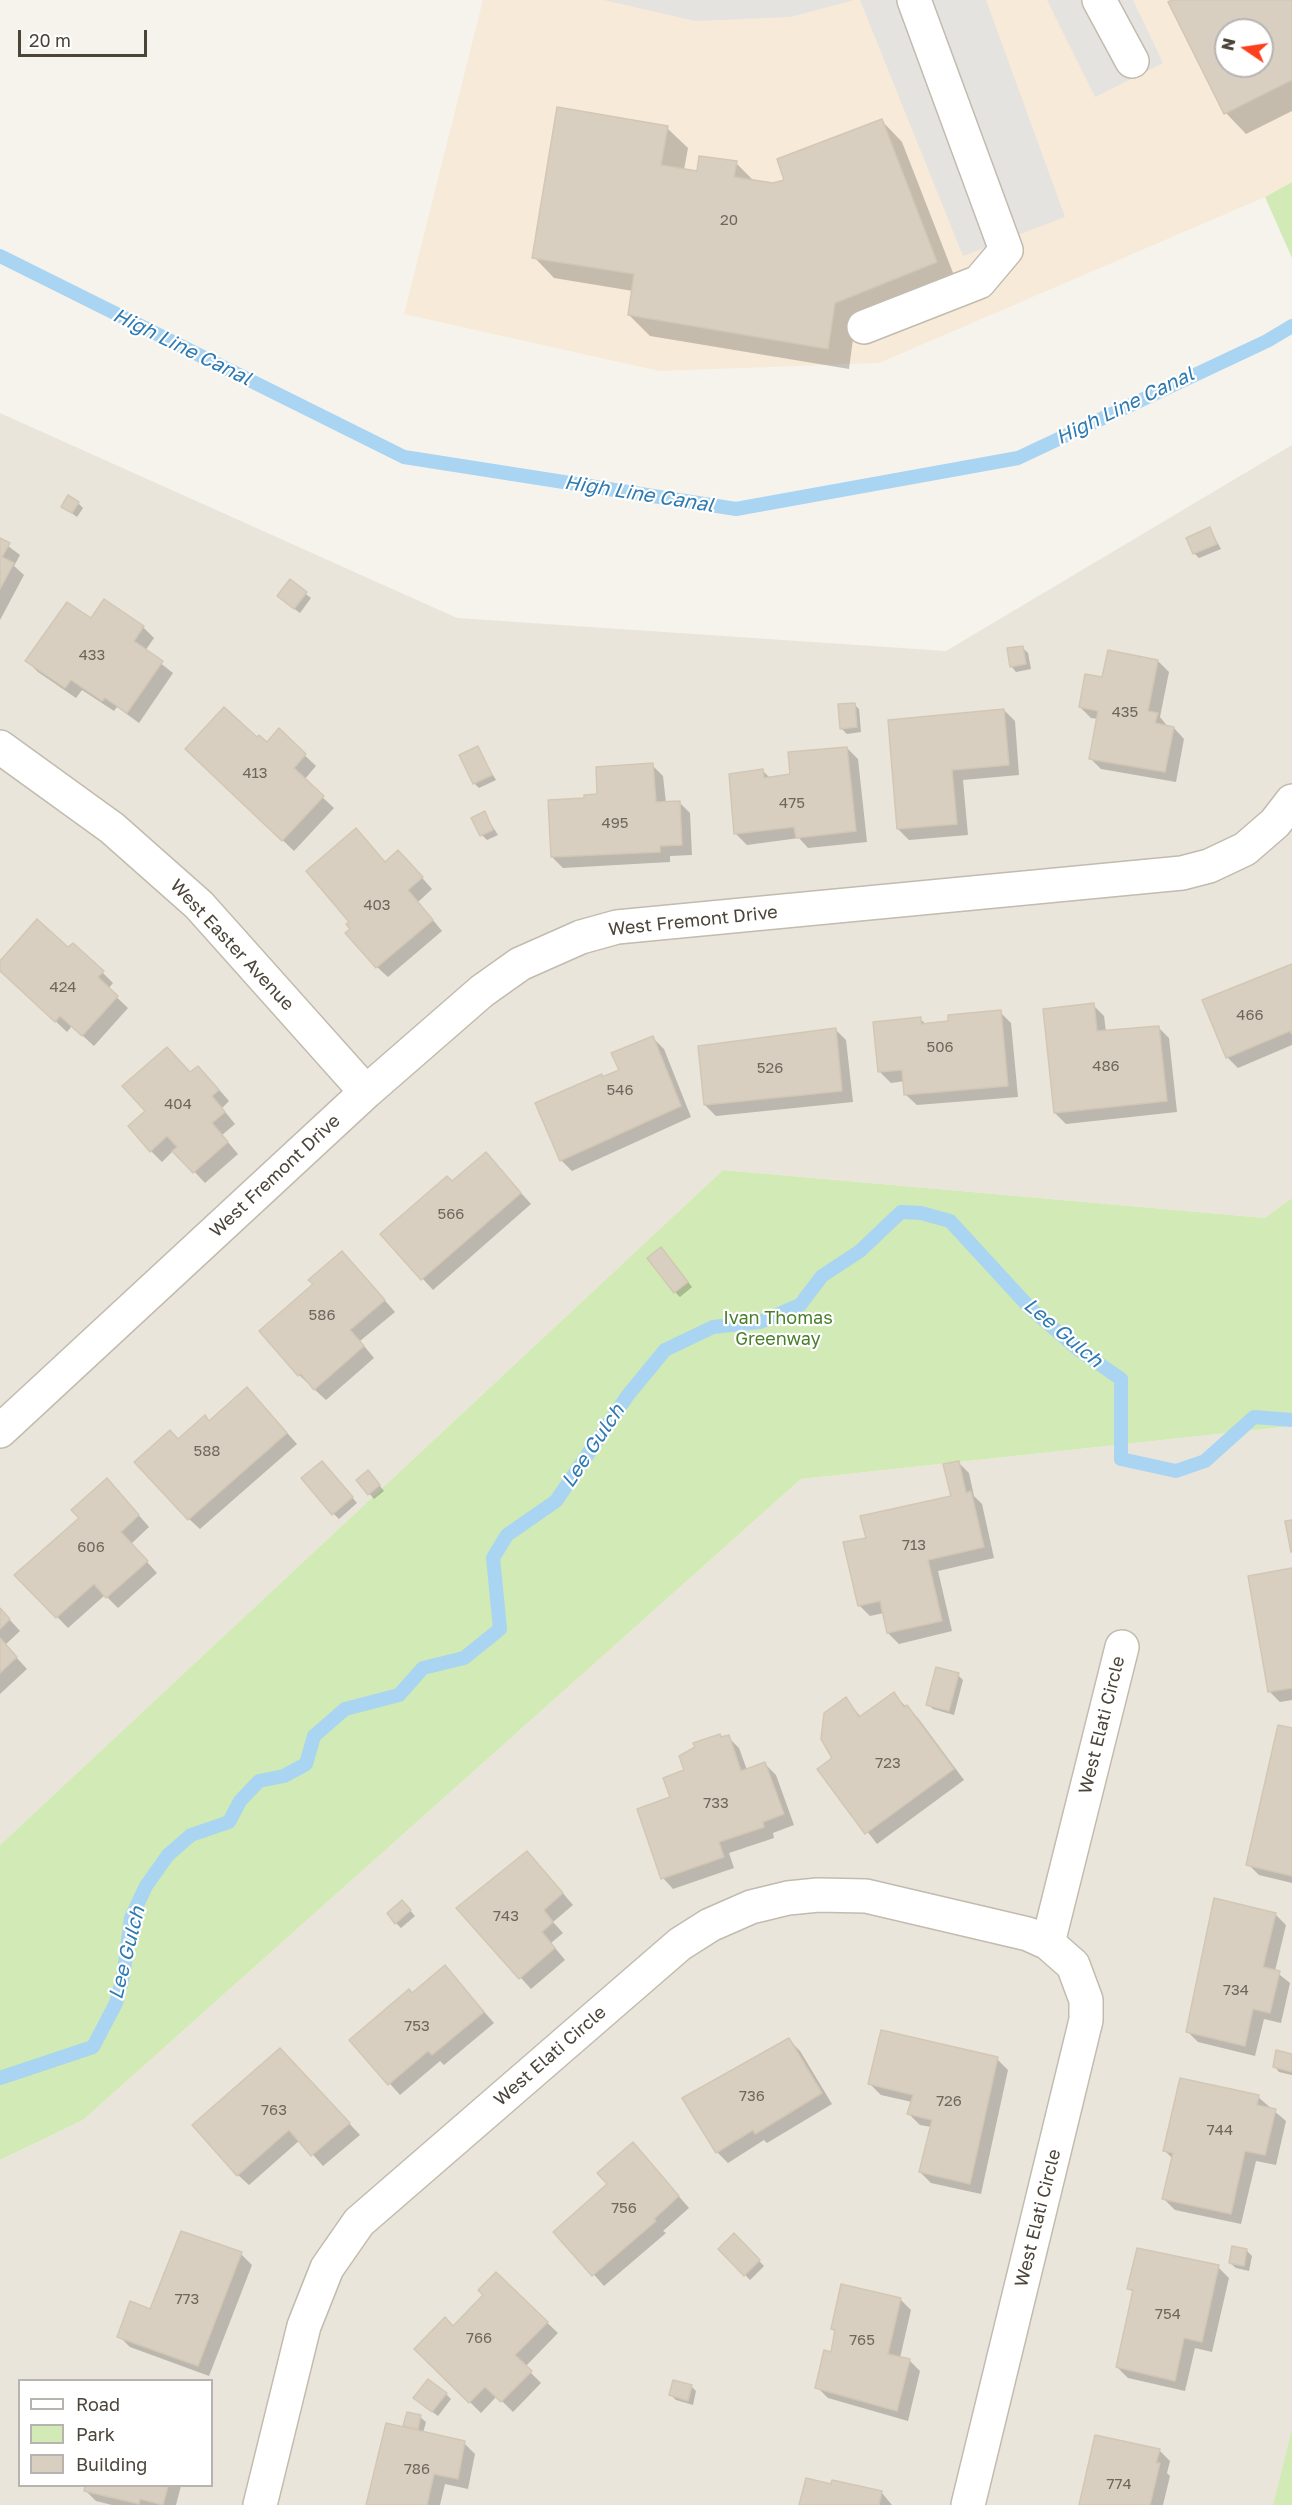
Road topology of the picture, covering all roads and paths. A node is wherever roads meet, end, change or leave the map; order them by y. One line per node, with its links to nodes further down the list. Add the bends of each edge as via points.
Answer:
1 (914, 0): 4 (street, via 1006,250 979,282)
2 (1099, 0): 3 (street)
3 (1132, 61)
4 (864, 327)
5 (0, 747): 7 (street, West Easter Avenue, via 112,828 199,905)
6 (1292, 801): 7 (street, West Fremont Drive, via 1275,823 1245,849 1209,866 1182,873 617,927 581,937 520,964 482,991)
7 (366, 1092): 8 (street, West Fremont Drive)
8 (0, 1431)
9 (1122, 1647): 10 (street, West Elati Circle)
10 (1048, 1943): 11 (street, West Elati Circle, via 1028,1934 866,1896 818,1895 751,1907 680,1944 359,2222 327,2268 304,2326); 12 (street, West Elati Circle, via 1073,1965 1086,2000 1086,2020)
11 (260, 2505)
12 (968, 2505)

